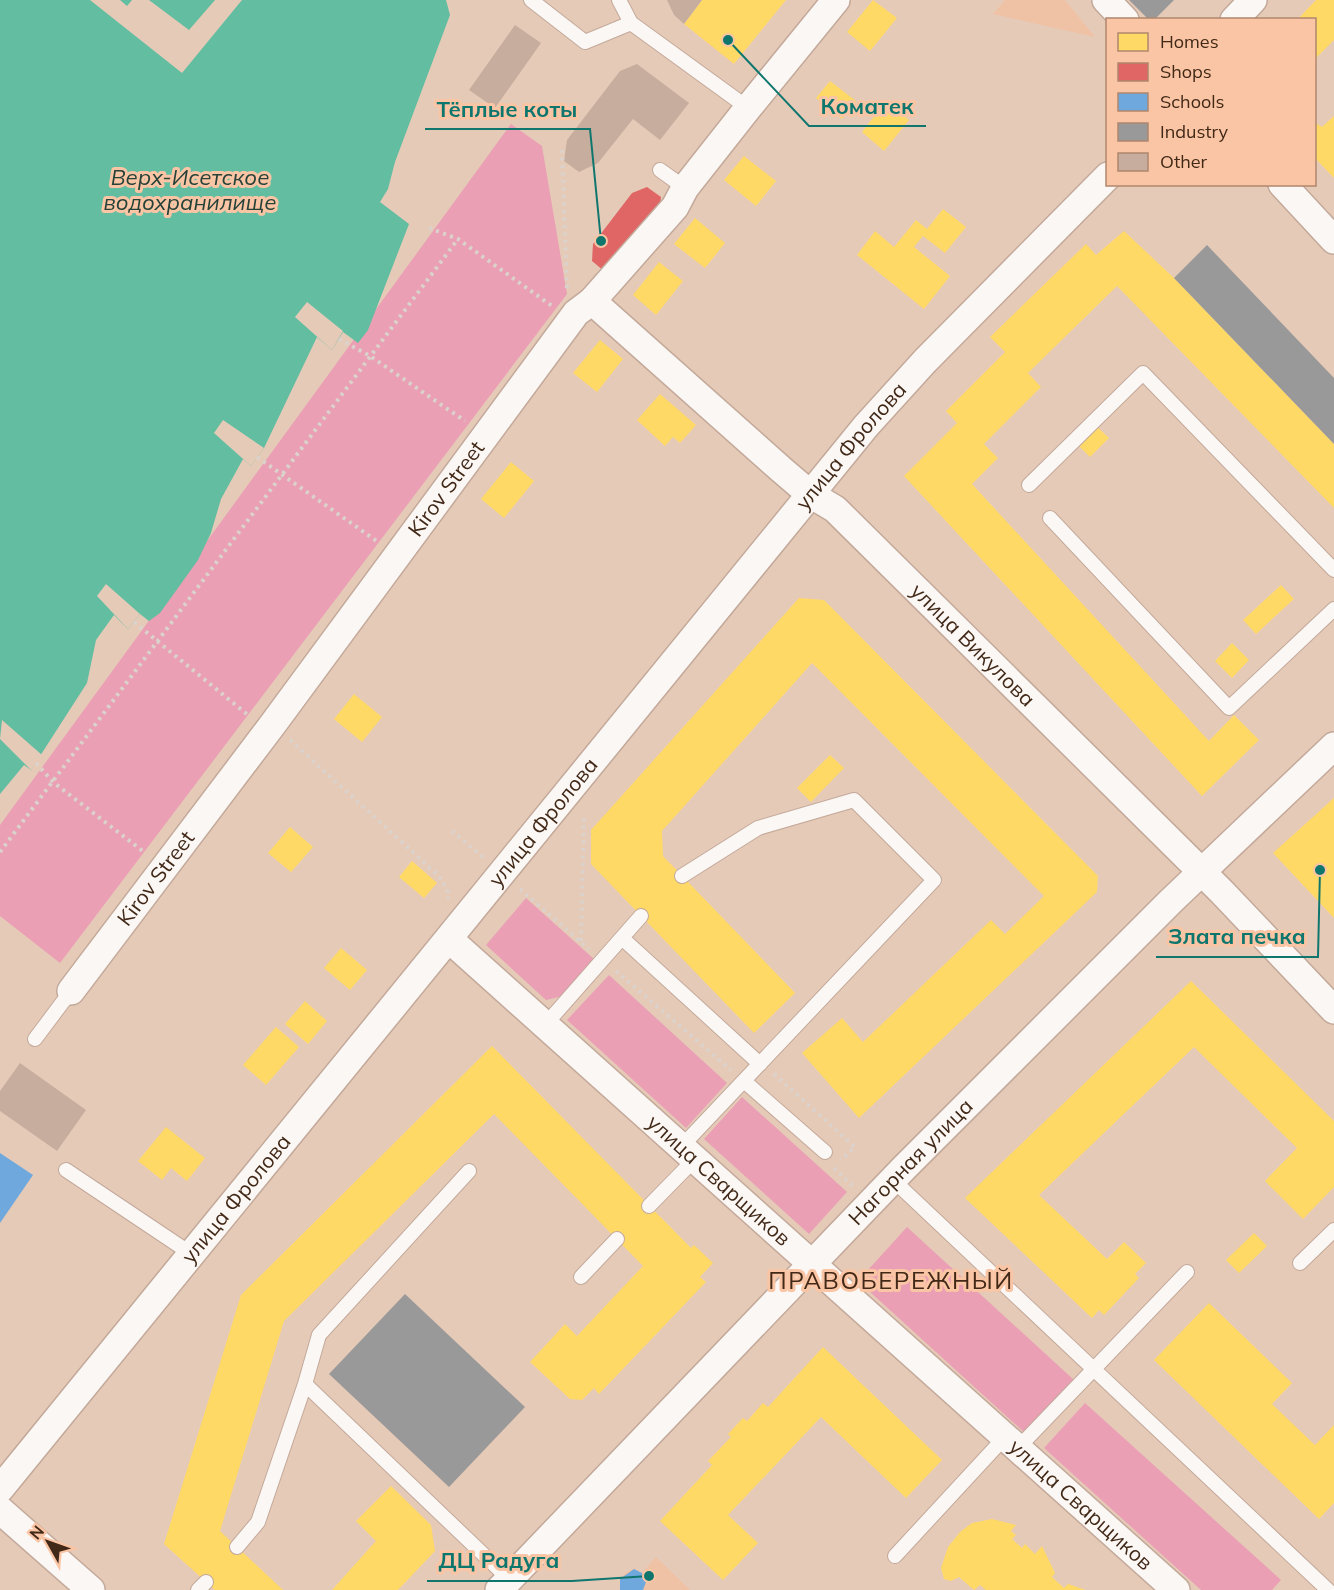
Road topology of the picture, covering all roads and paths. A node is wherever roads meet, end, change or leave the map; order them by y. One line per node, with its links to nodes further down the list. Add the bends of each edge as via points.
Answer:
1 (531, 0): 8 (lane, via 585,42)
2 (619, 0): 8 (lane)
3 (836, 0): 9 (street, Kirov Street)
4 (1106, 0): 6 (street)
5 (1253, 0): 7 (street)
6 (1123, 18)
7 (1236, 18)
8 (631, 23): 9 (lane)
9 (748, 108): 14 (street, Kirov Street)
10 (562, 150): 18 (path)
11 (660, 170): 14 (lane)
12 (1106, 177): 26 (street, улица Фролова, via 925,361)
13 (1284, 186): 17 (street)
14 (686, 188): 18 (street, Kirov Street, via 675,207)
15 (429, 228): 16 (path)
16 (458, 239): 19 (path); 21 (path)
17 (1334, 240)
18 (580, 298): 26 (street, улица Викулова); 33 (street, Kirov Street, via 576,313)
19 (553, 306)
20 (339, 339): 21 (path)
21 (370, 357): 22 (path); 24 (path)
22 (466, 422)
23 (257, 457): 24 (path)
24 (283, 473): 28 (path); 32 (path)
25 (1029, 485): 29 (lane, via 1143,373)
26 (810, 494): 41 (street, улица Викулова, via 835,509); 42 (street, улица Фролова)
27 (1050, 519): 30 (lane, via 1228,708)
28 (386, 548)
29 (1334, 570)
30 (1334, 609)
31 (134, 622): 32 (path)
32 (157, 643): 33 (path); 36 (path)
33 (264, 722): 46 (path, via 439,876 448,892); 48 (street, Kirov Street)
34 (1334, 746): 41 (street, Нагорная улица)
35 (36, 763): 36 (path)
36 (53, 782): 39 (path); 40 (path)
37 (584, 816): 47 (path)
38 (452, 831): 42 (path)
39 (0, 852)
40 (152, 858)
41 (1201, 871): 49 (street, улица Викулова); 58 (street, Нагорная улица)
42 (503, 874): 46 (street, улица Фролова)
43 (682, 876): 52 (lane, via 758,828 854,800 934,880)
44 (641, 916): 45 (lane)
45 (622, 938): 50 (lane); 52 (lane)
46 (449, 939): 50 (street, улица Сварщиков); 62 (street, улица Фролова)
47 (581, 941)
48 (71, 991): 51 (lane)
49 (1334, 1010)
50 (545, 1025): 55 (street, улица Сварщиков)
51 (35, 1039)
52 (760, 1064): 53 (lane)
53 (744, 1081): 54 (lane); 55 (lane)
54 (825, 1152)
55 (688, 1153): 59 (lane); 64 (street, улица Сварщиков)
56 (66, 1170): 62 (lane)
57 (469, 1171): 68 (lane, via 320,1335)
58 (893, 1180): 64 (street, Нагорная улица); 67 (lane)
59 (649, 1206)
60 (1334, 1230): 63 (lane)
61 (617, 1239): 66 (lane)
62 (190, 1253): 70 (street, улица Фролова)
63 (1300, 1263)
64 (813, 1265): 69 (street, улица Сварщиков); 74 (street, Нагорная улица)
65 (1187, 1272): 67 (lane)
66 (580, 1277)
67 (1094, 1370): 69 (lane); 77 (lane)
68 (305, 1384): 72 (lane, via 258,1522); 74 (lane)
69 (1012, 1443): 73 (lane); 76 (street, улица Сварщиков)
70 (0, 1489)
71 (0, 1510): 75 (street)
72 (237, 1546)
73 (895, 1556)
74 (504, 1584)
75 (91, 1590)
76 (1176, 1590)
77 (1328, 1590)

